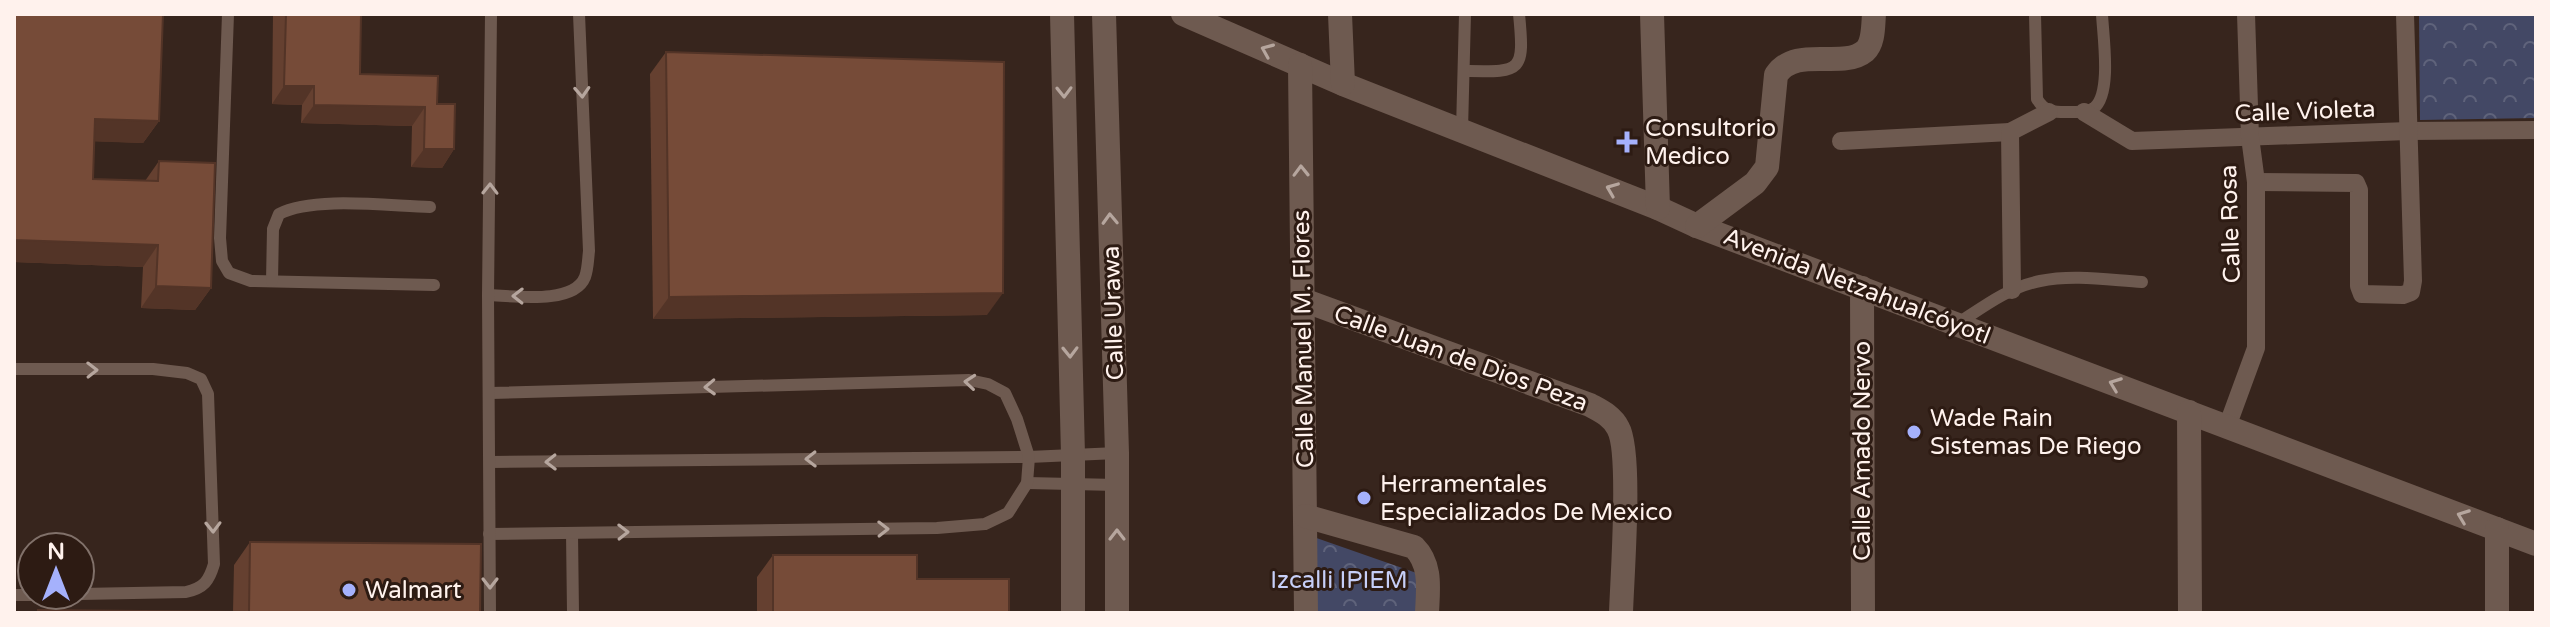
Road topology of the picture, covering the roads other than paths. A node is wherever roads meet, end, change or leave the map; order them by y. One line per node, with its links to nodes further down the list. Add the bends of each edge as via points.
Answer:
1 (228, 14): 31 (lane, via 222,261 229,273)
2 (491, 14): 36 (lane, one-way to 2)
3 (579, 14): 36 (lane, one-way to 36, via 589,251 585,278 576,289 558,296)
4 (1062, 14): 44 (street, Calle Urawa, one-way to 44)
5 (1104, 14): 43 (street, Calle Urawa, one-way to 5)
6 (1183, 14): 16 (street, Avenida Netzahualcóyotl, one-way to 6)
7 (1340, 14): 18 (street)
8 (1465, 14): 17 (lane)
9 (1519, 14): 17 (lane, via 1517,67 1505,72)
10 (1652, 14): 29 (street)
11 (1874, 14): 30 (street, via 1865,51 1781,67 1767,167 1755,183)
12 (2035, 14): 19 (lane, via 2037,99)
13 (2102, 14): 20 (lane, via 2103,97 2093,110)
14 (2246, 14): 25 (street, Calle Rosa)
15 (2405, 14): 23 (street)
16 (1300, 65): 18 (street, Avenida Netzahualcóyotl); 37 (street, Calle Manuel M. Flores, one-way to 16)
17 (1464, 71): 21 (lane)
18 (1343, 84): 21 (street, Avenida Netzahualcóyotl)
19 (2049, 112): 20 (lane); 24 (street)
20 (2084, 112): 25 (street, Calle Violeta, via 2132,141)
21 (1462, 130): 29 (street, Avenida Netzahualcóyotl, one-way to 21)
22 (2536, 130): 23 (street, Calle Violeta)
23 (2408, 131): 25 (street, Calle Violeta); 27 (street, via 2413,281 2411,292 2403,295 2362,294 2356,183)
24 (2010, 132): 26 (street); 35 (street)
25 (2250, 137): 27 (street, Calle Rosa)
26 (1841, 141)
27 (2256, 182): 42 (street, Calle Rosa, via 2256,348)
28 (430, 207): 31 (lane, via 291,208 279,214 273,229)
29 (1658, 208): 30 (street, Avenida Netzahualcóyotl)
30 (1697, 226): 34 (street, Avenida Netzahualcóyotl)
31 (272, 281): 33 (lane)
32 (2142, 282): 35 (lane, via 2066,278)
33 (434, 285)
34 (1862, 288): 38 (street, Avenida Netzahualcóyotl); 63 (street, Calle Amado Nervo)
35 (2012, 290): 38 (lane)
36 (488, 295): 40 (lane)
37 (1303, 300): 50 (street, Calle Manuel M. Flores); 62 (street, Calle Juan de Dios Peza, via 1610,416 1620,430 1625,468)
38 (1957, 324): 41 (street, Avenida Netzahualcóyotl, one-way to 38)
39 (14, 369): 55 (lane, one-way to 55, via 187,373 201,379 208,394 214,564 209,580 186,592)
40 (491, 393): 45 (lane, one-way to 40, via 1005,393 969,380); 46 (lane)
41 (2189, 412): 42 (street, Avenida Netzahualcóyotl); 64 (street)
42 (2227, 427): 51 (street, Avenida Netzahualcóyotl, one-way to 42)
43 (1117, 453): 44 (lane); 49 (street, Calle Urawa)
44 (1073, 455): 45 (lane); 48 (street, Calle Urawa)
45 (1029, 457): 46 (lane, one-way to 46); 47 (lane)
46 (491, 462): 53 (lane)
47 (1027, 483): 48 (lane); 52 (lane, one-way to 47, via 960,527 985,524 1008,513)
48 (1073, 484): 49 (lane); 58 (street, Calle Urawa)
49 (1117, 485): 59 (street, Calle Urawa, one-way to 49)
50 (1305, 516): 60 (street, Calle Manuel M. Flores); 61 (street, via 1414,547 1424,557 1428,577)
51 (2497, 529): 54 (street, Avenida Netzahualcóyotl); 65 (street)
52 (572, 533): 53 (lane); 57 (lane)
53 (489, 534): 56 (lane, one-way to 56)
54 (2536, 544)
55 (96, 594)
56 (490, 613)
57 (573, 613)
58 (1073, 613)
59 (1117, 613)
60 (1306, 613)
61 (1427, 613)
62 (1621, 613)
63 (1863, 613)
64 (2190, 613)
65 (2497, 613)

